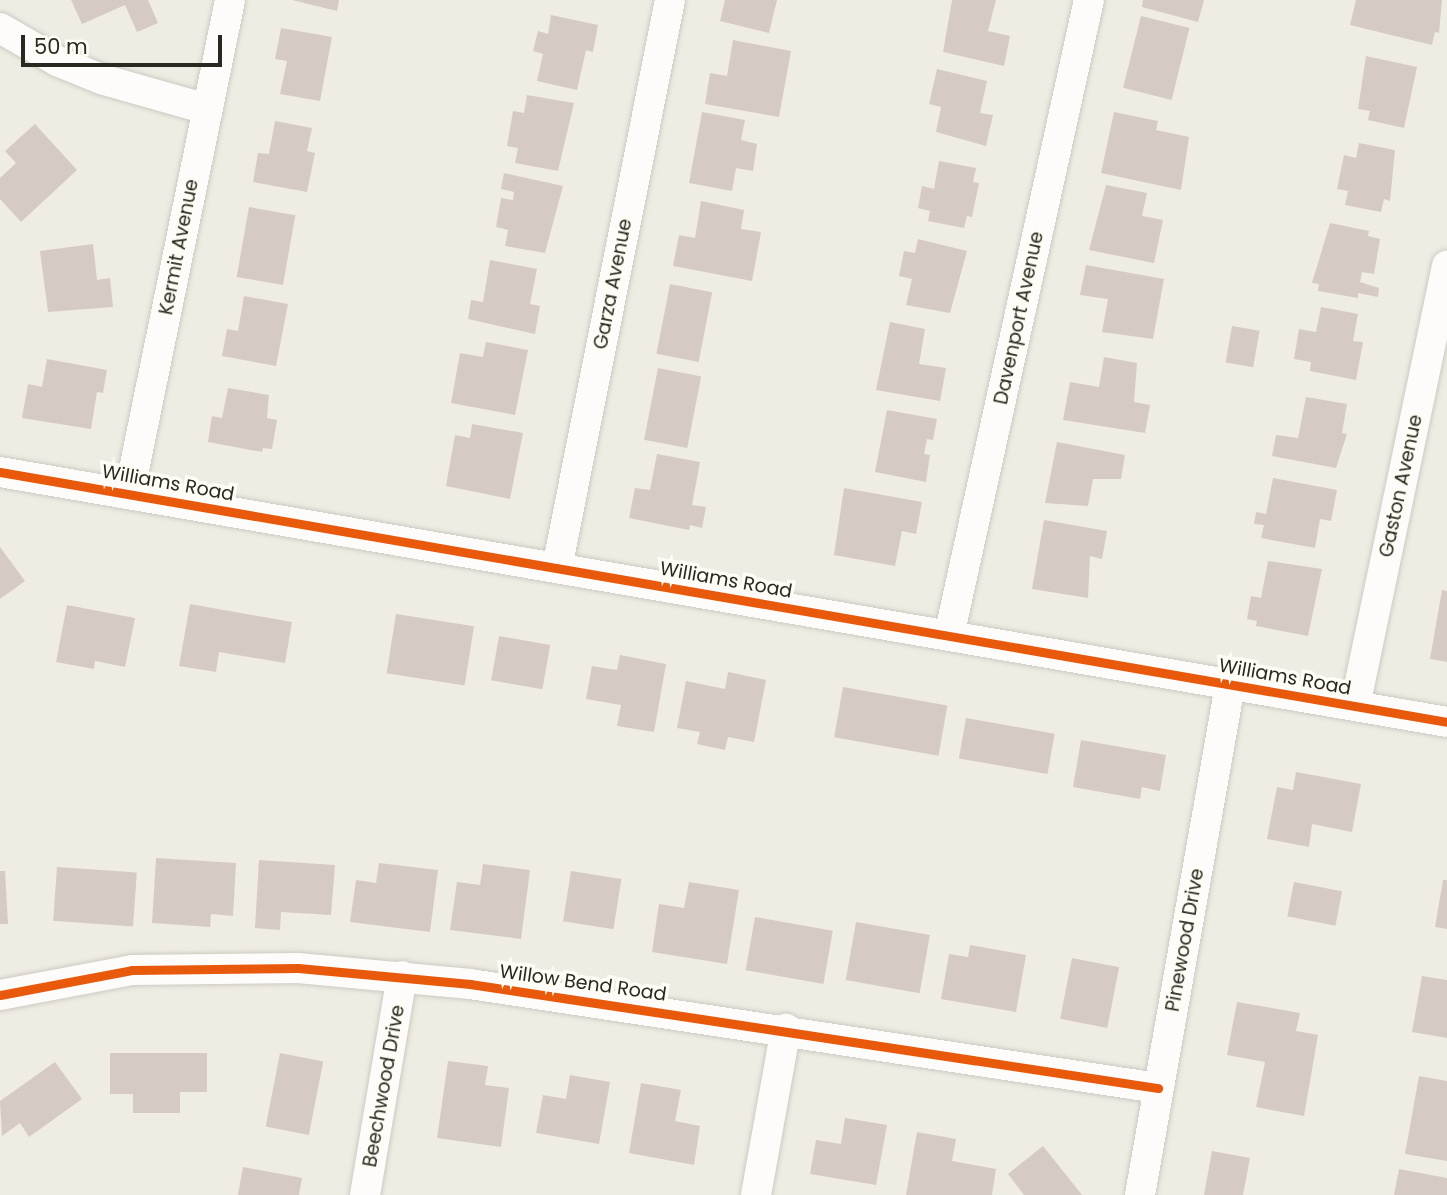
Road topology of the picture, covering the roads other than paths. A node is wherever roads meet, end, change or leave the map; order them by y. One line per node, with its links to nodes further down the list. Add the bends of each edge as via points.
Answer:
1 (230, 0): 5 (street, Kermit Avenue)
2 (670, 0): 9 (street, Garza Avenue)
3 (1089, 0): 10 (street, Davenport Avenue)
4 (0, 28): 5 (street, via 57,61 102,79)
5 (207, 109): 8 (street, Kermit Avenue)
6 (1447, 265): 12 (street, Gaston Avenue)
7 (0, 472): 8 (street, Williams Road)
8 (129, 494): 9 (street, Williams Road)
9 (557, 568): 10 (street, Williams Road)
10 (949, 636): 11 (street, Williams Road)
11 (1230, 685): 12 (street, Williams Road); 17 (street, Pinewood Drive)
12 (1356, 706): 13 (street, Williams Road)
13 (1447, 722)
14 (402, 976): 15 (street, Willow Bend Road, via 298,968 132,970); 16 (street, Willow Bend Road); 18 (street, Beechwood Drive)
15 (0, 995)
16 (786, 1029): 17 (street, Willow Bend Road); 19 (street)
17 (1158, 1088): 20 (street, Pinewood Drive)
18 (365, 1195)
19 (756, 1195)
20 (1140, 1195)

